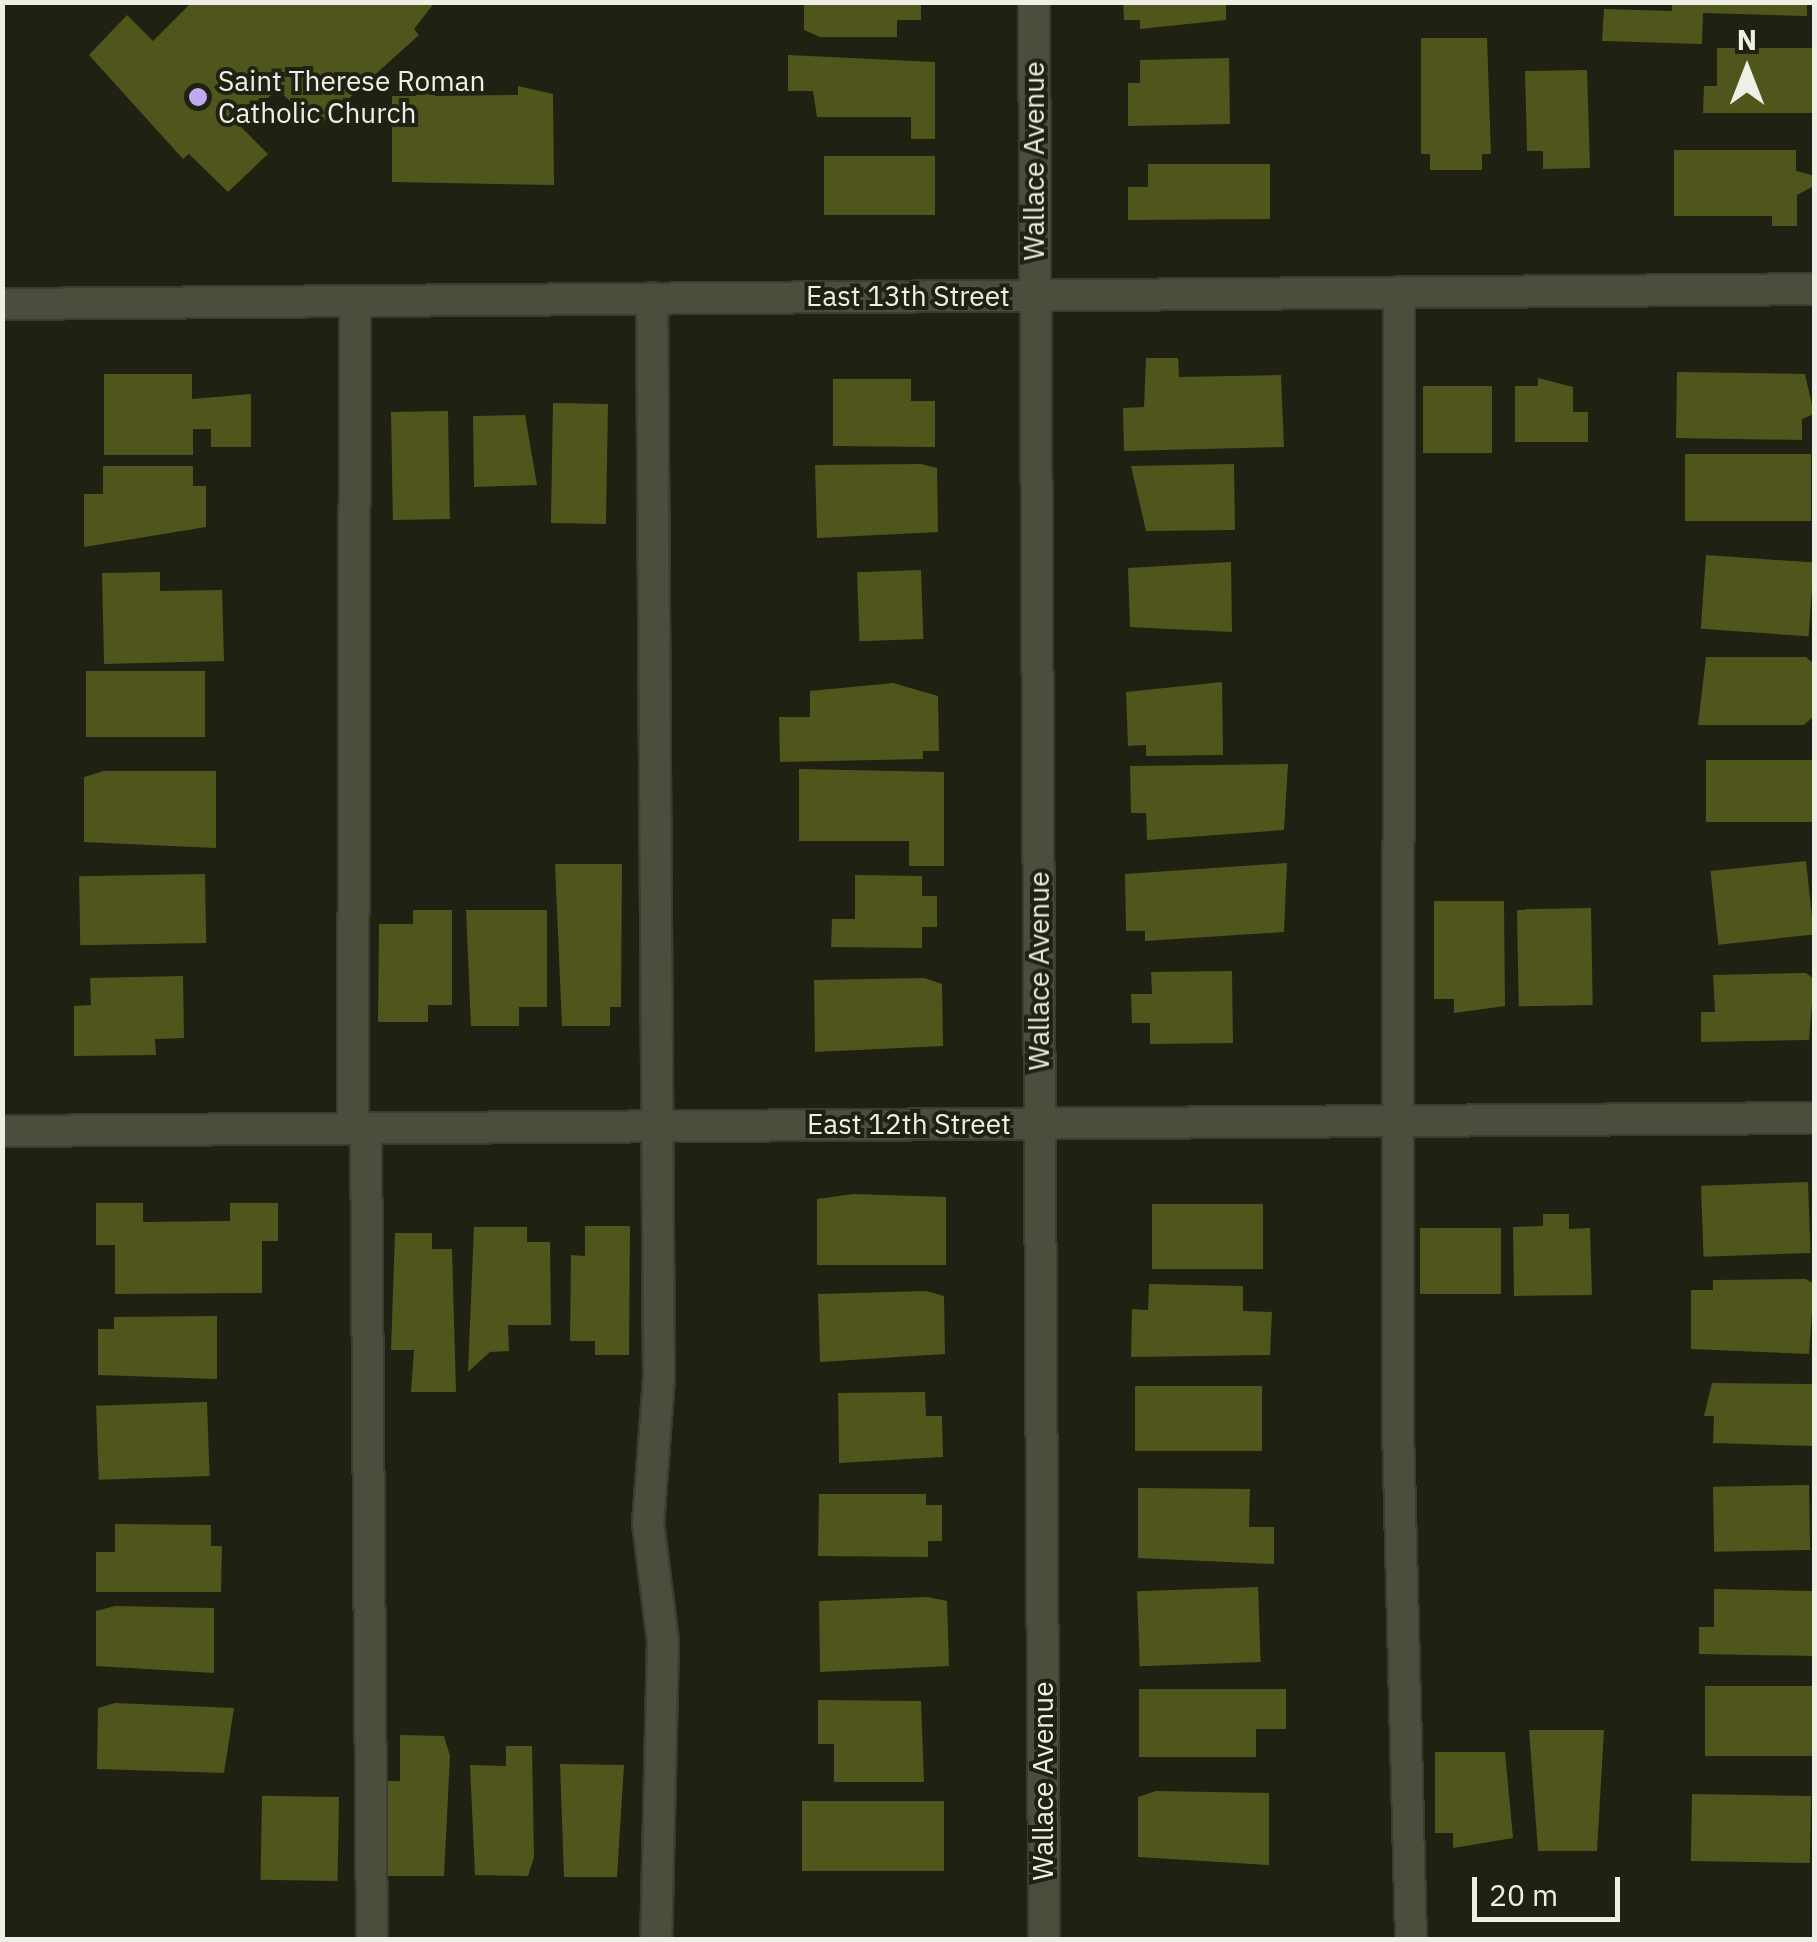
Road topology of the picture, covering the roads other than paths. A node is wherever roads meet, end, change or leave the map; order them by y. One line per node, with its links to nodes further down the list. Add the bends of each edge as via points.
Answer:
1 (1034, 2): 4 (street, Wallace Avenue)
2 (1814, 288): 3 (street, East 13th Street)
3 (1399, 292): 4 (street, East 13th Street); 9 (street)
4 (1035, 295): 5 (street, East 13th Street); 10 (street, Wallace Avenue)
5 (652, 298): 6 (street, East 13th Street); 11 (street)
6 (355, 301): 7 (street, East 13th Street); 12 (street)
7 (2, 304)
8 (1814, 1118): 9 (street, East 12th Street)
9 (1401, 1119): 10 (street, East 12th Street); 17 (street)
10 (1040, 1124): 11 (street, East 12th Street); 16 (street, Wallace Avenue)
11 (655, 1126): 12 (street, East 12th Street); 15 (street, via 659,1378 648,1523 663,1641)
12 (360, 1128): 13 (street, East 12th Street); 14 (street)
13 (2, 1131)
14 (372, 1940)
15 (656, 1940)
16 (1044, 1940)
17 (1410, 1940)

